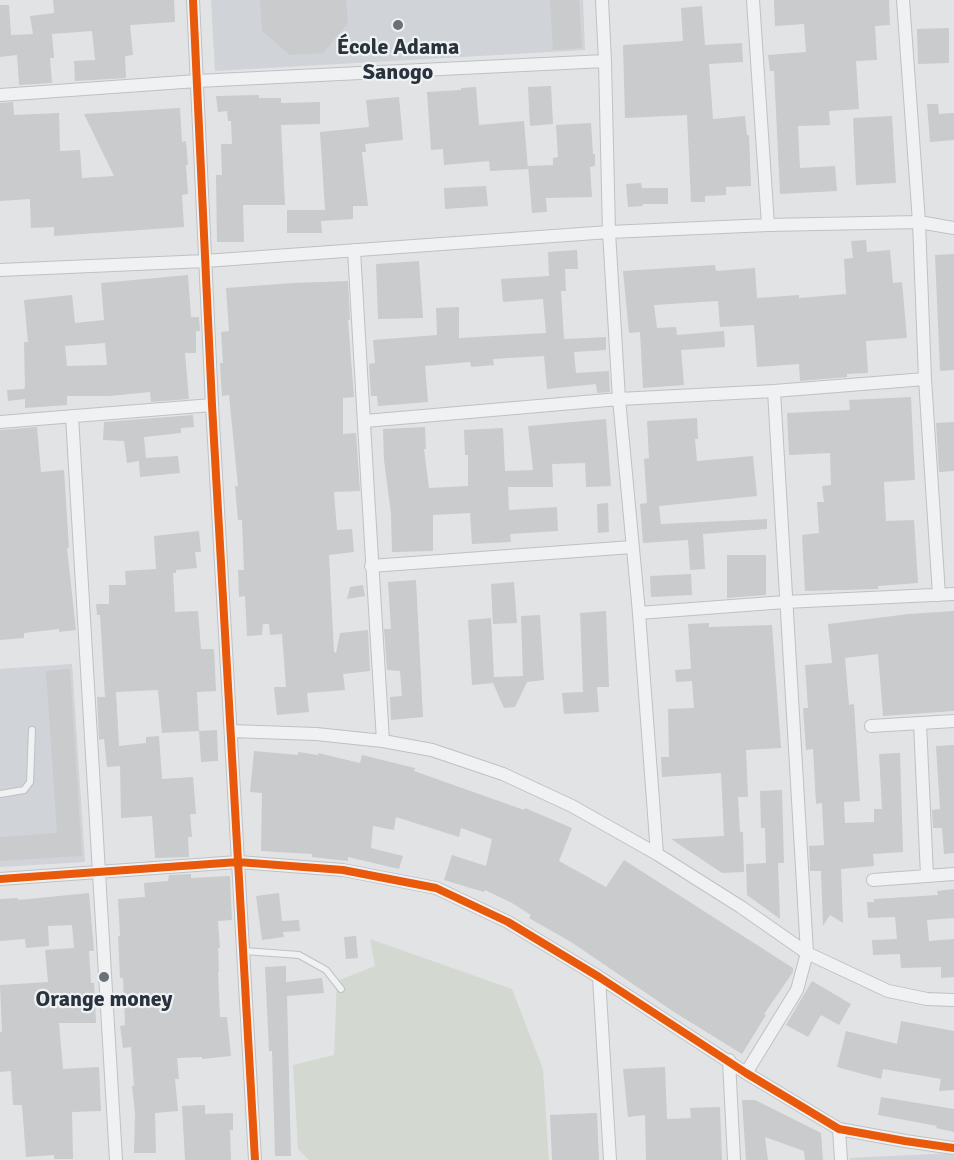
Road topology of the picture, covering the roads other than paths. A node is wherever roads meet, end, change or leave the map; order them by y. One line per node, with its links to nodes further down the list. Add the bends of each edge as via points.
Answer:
1 (193, 0): 6 (street)
2 (602, 0): 5 (street)
3 (753, 0): 9 (street)
4 (903, 0): 8 (street)
5 (605, 61): 6 (street); 11 (street)
6 (197, 81): 7 (street); 13 (street)
7 (0, 95)
8 (919, 222): 9 (street); 10 (street); 15 (street)
9 (768, 225): 11 (street)
10 (954, 228)
11 (609, 232): 12 (street); 17 (street)
12 (354, 250): 13 (street); 20 (street)
13 (205, 261): 14 (street); 18 (street)
14 (0, 270)
15 (925, 379): 16 (street); 25 (street)
16 (774, 391): 17 (street); 26 (street)
17 (619, 399): 20 (street); 22 (street)
18 (212, 405): 19 (street); 32 (street)
19 (72, 416): 21 (street); 37 (street)
20 (365, 421): 23 (street)
21 (0, 422)
22 (632, 547): 23 (street); 27 (street)
23 (371, 566): 33 (street)
24 (954, 594): 25 (street)
25 (939, 595): 26 (street)
26 (785, 602): 27 (street); 43 (street)
27 (639, 613): 35 (street)
28 (954, 720): 29 (street)
29 (920, 723): 30 (street); 39 (street)
30 (871, 726)
31 (32, 730): 34 (lane, via 30,782 24,790)
32 (231, 731): 33 (street); 36 (street)
33 (383, 741): 35 (street, via 432,750 503,774 572,806)
34 (0, 794)
35 (657, 854): 43 (street)
36 (238, 862): 37 (street); 42 (street); 44 (street, via 343,870 436,888 508,922)
37 (100, 872): 40 (street); 51 (street)
38 (954, 874): 39 (street)
39 (927, 876): 41 (street)
40 (0, 879)
41 (873, 880)
42 (243, 951): 45 (lane, via 299,955 326,970); 52 (street)
43 (807, 953): 46 (street, via 888,991); 48 (street, via 796,990)
44 (599, 977): 47 (street); 53 (street)
45 (341, 989)
46 (954, 1000)
47 (729, 1060): 48 (street); 54 (street)
48 (746, 1073): 49 (street)
49 (839, 1129): 50 (street); 55 (street)
50 (954, 1148)
51 (116, 1160)
52 (255, 1160)
53 (610, 1160)
54 (734, 1160)
55 (841, 1160)

